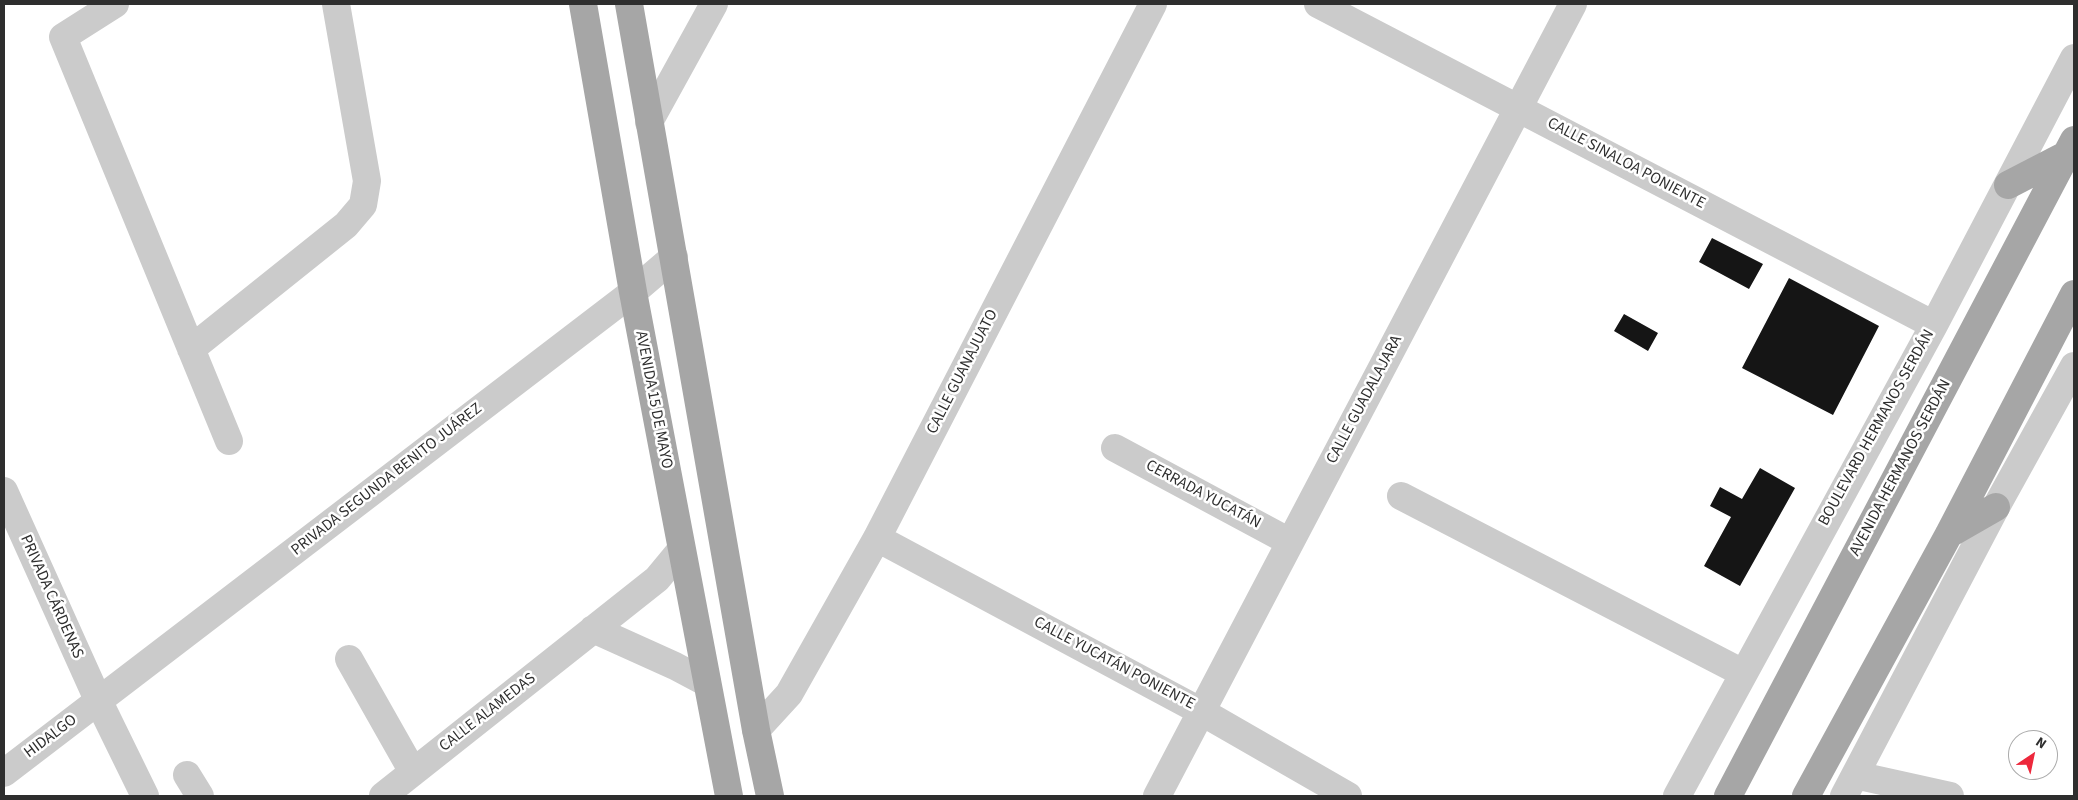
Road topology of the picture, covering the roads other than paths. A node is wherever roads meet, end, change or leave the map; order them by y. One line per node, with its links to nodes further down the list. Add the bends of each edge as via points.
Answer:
1 (115, 4): 18 (street, via 63,38)
2 (336, 4): 18 (street, via 367,180 363,205 346,225)
3 (583, 4): 15 (main road, AVENIDA 15 DE MAYO)
4 (629, 4): 11 (main road)
5 (714, 4): 11 (street)
6 (1154, 4): 27 (street, CALLE GUANAJUATO)
7 (1318, 4): 10 (street, CALLE SINALOA PONIENTE)
8 (1573, 4): 10 (street, CALLE GUADALAJARA)
9 (2074, 58): 13 (street, BOULEVARD HERMANOS SERDÁN)
10 (1518, 108): 17 (street, CALLE SINALOA PONIENTE); 28 (street, CALLE GUADALAJARA)
11 (649, 122): 14 (main road)
12 (2070, 148): 13 (main road); 47 (main road, AVENIDA HERMANOS SERDÁN)
13 (2008, 185): 17 (street, BOULEVARD HERMANOS SERDÁN)
14 (674, 257): 15 (street, PRIVADA SEGUNDA BENITO JUÁREZ); 36 (main road)
15 (633, 292): 29 (main road, AVENIDA 15 DE MAYO); 34 (street, PRIVADA SEGUNDA BENITO JUÁREZ)
16 (2074, 294): 19 (main road)
17 (1934, 325): 32 (street, BOULEVARD HERMANOS SERDÁN)
18 (191, 349): 21 (street)
19 (2041, 357): 20 (street); 26 (main road)
20 (2073, 372): 25 (street)
21 (229, 441)
22 (1116, 448): 28 (street, CERRADA YUCATÁN)
23 (4, 491): 34 (street, PRIVADA CÁRDENAS)
24 (1401, 496): 32 (street)
25 (1996, 508): 26 (main road); 39 (street)
26 (1949, 534): 48 (main road)
27 (877, 538): 35 (street, CALLE YUCATÁN PONIENTE); 36 (street, CALLE GUANAJUATO, via 789,694)
28 (1290, 542): 35 (street, CALLE GUADALAJARA)
29 (681, 550): 30 (street, CALLE ALAMEDAS, via 657,579); 33 (main road, AVENIDA 15 DE MAYO)
30 (594, 629): 33 (street); 37 (street, CALLE ALAMEDAS)
31 (348, 659): 37 (street)
32 (1743, 673): 46 (street, BOULEVARD HERMANOS SERDÁN)
33 (707, 683): 42 (main road, AVENIDA 15 DE MAYO)
34 (98, 702): 38 (street, HIDALGO); 40 (street, PRIVADA CÁRDENAS)
35 (1202, 712): 44 (street, CALLE GUADALAJARA); 45 (street, CALLE YUCATÁN PONIENTE)
36 (756, 730): 43 (main road)
37 (413, 772): 41 (street, CALLE ALAMEDAS)
38 (4, 773)
39 (1849, 786): 49 (street)
40 (145, 796)
41 (383, 796)
42 (729, 796)
43 (770, 796)
44 (1157, 796)
45 (1348, 796)
46 (1677, 796)
47 (1728, 796)
48 (1806, 796)
49 (1950, 796)

